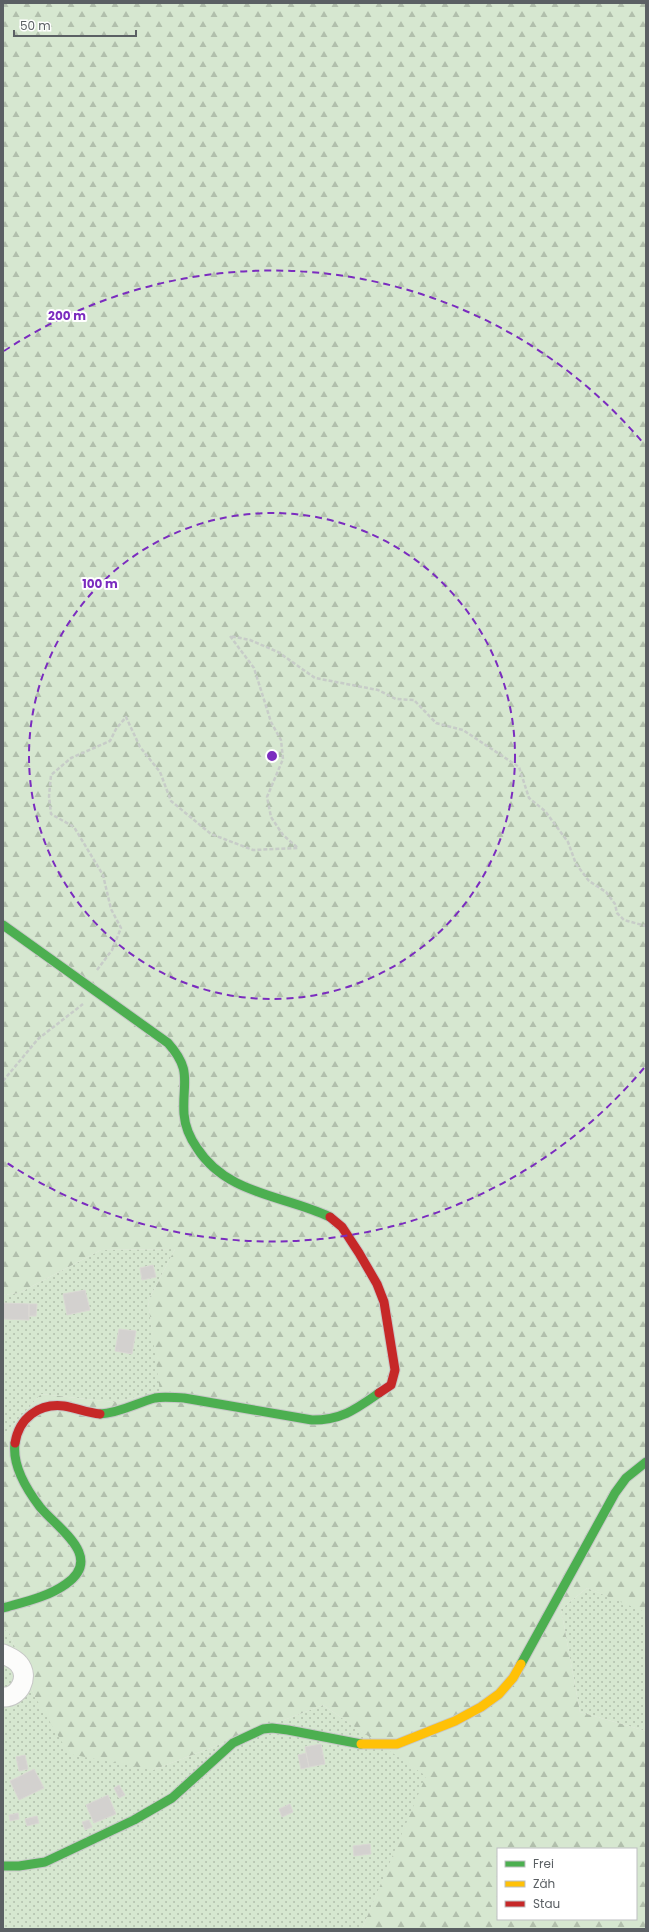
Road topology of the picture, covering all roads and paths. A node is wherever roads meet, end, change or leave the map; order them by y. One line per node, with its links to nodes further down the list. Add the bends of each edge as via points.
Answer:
1 (3, 925): 3 (street)
2 (646, 926): 3 (path, via 624,920 617,913 615,904 606,892 584,875 576,864 568,842 545,811 529,798 520,767 463,730 436,723 414,700 396,699 378,690 315,678 278,652 250,640 230,636 254,668 271,722 281,740 283,759 266,797 271,817 283,834 298,848 253,850 211,834 171,801 160,772 140,747 126,717 110,741 70,758 51,775 51,814 74,827 103,874 111,909 121,928 112,950)
3 (86, 985): 4 (street)
4 (98, 994): 5 (path, via 38,1039); 7 (street, via 176,1051 186,1075 184,1114 188,1136 221,1175 242,1186 324,1215 342,1227 378,1286 384,1301 396,1369 395,1378 391,1385 348,1414 327,1420 312,1420 169,1397 157,1398 104,1414 51,1406 32,1414 23,1422 15,1440 20,1471 42,1508 75,1545 80,1564 78,1573 63,1586 38,1598)
5 (3, 1081)
6 (646, 1462): 10 (street, via 626,1478 615,1493 513,1678 492,1701 454,1721 397,1744 368,1745 272,1728 263,1729 233,1743 172,1798 134,1820 46,1862)
7 (3, 1608)
8 (3, 1654): 9 (street, via 19,1664 24,1679 17,1691)
9 (3, 1697)
10 (3, 1866)

